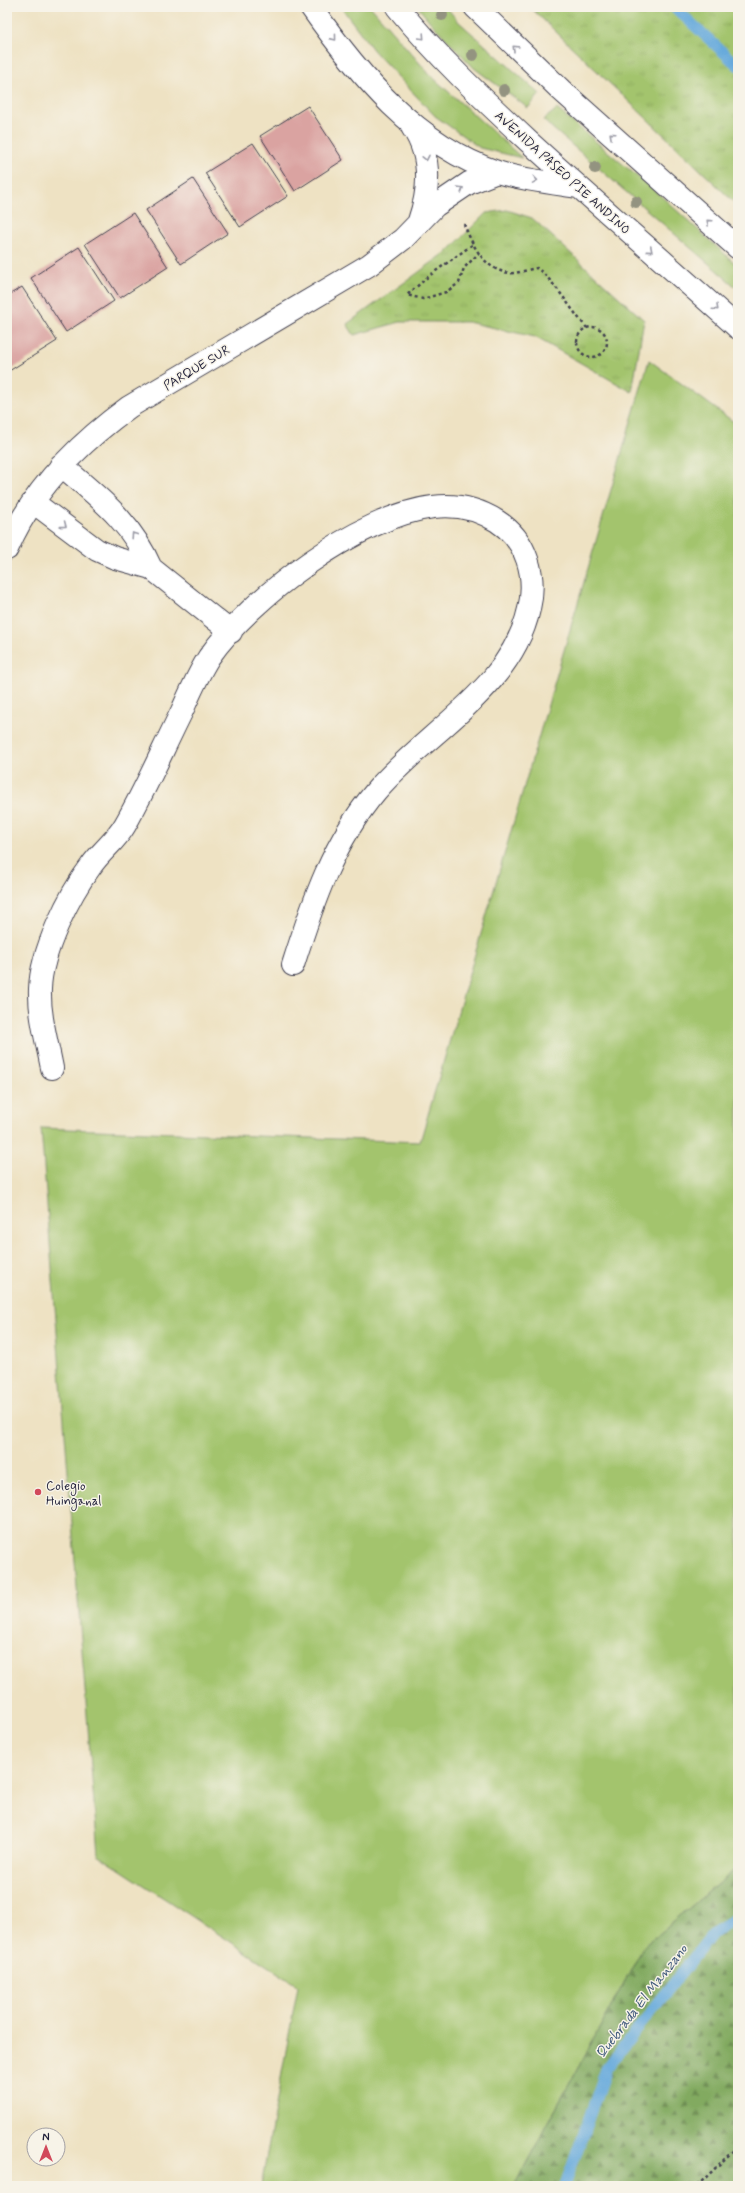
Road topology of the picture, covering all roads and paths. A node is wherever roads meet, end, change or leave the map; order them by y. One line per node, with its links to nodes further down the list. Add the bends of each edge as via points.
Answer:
1 (311, 7): 4 (street, one-way to 4, via 365,76)
2 (397, 7): 6 (street, AVENIDA PASEO PIE ANDINO, one-way to 6, via 450,67)
3 (475, 7): 10 (street, one-way to 3, via 562,90)
4 (410, 122): 5 (street, via 453,152); 7 (street, PARQUE SUR, one-way to 7, via 420,138 428,169 428,187)
5 (497, 172): 6 (street, one-way to 6); 7 (street, PARQUE SUR, one-way to 5, via 454,193)
6 (578, 187): 13 (street, AVENIDA PASEO PIE ANDINO, one-way to 13)
7 (419, 221): 14 (street, PARQUE SUR, via 403,239 369,265 129,407)
8 (464, 223): 9 (path)
9 (472, 245): 11 (path); 11 (path, via 407,295 423,299 446,292 459,283 464,268)
10 (738, 248)
11 (479, 253): 12 (path, via 490,266 509,273 537,268 548,277)
12 (587, 328): 12 (path, via 578,338 578,347 584,354 598,355 607,344 605,334 597,328)
13 (738, 328)
14 (61, 465): 15 (street, PARQUE SUR); 17 (street, one-way to 14, via 143,550 121,519)
15 (33, 502): 16 (street, PARQUE SUR); 17 (street, one-way to 17, via 97,550)
16 (7, 549)
17 (151, 568): 18 (street)
18 (231, 632): 19 (street, via 275,590 324,554 370,527 418,510 451,506 468,508 488,515 506,526 527,556 531,584 530,607 514,651 499,673 481,692 398,766 355,820 325,872); 20 (street, via 202,669 121,832 91,865 49,945 42,967 40,988 41,1009)
19 (293, 965)
20 (52, 1068)
21 (738, 2146): 22 (path)
22 (697, 2186)

